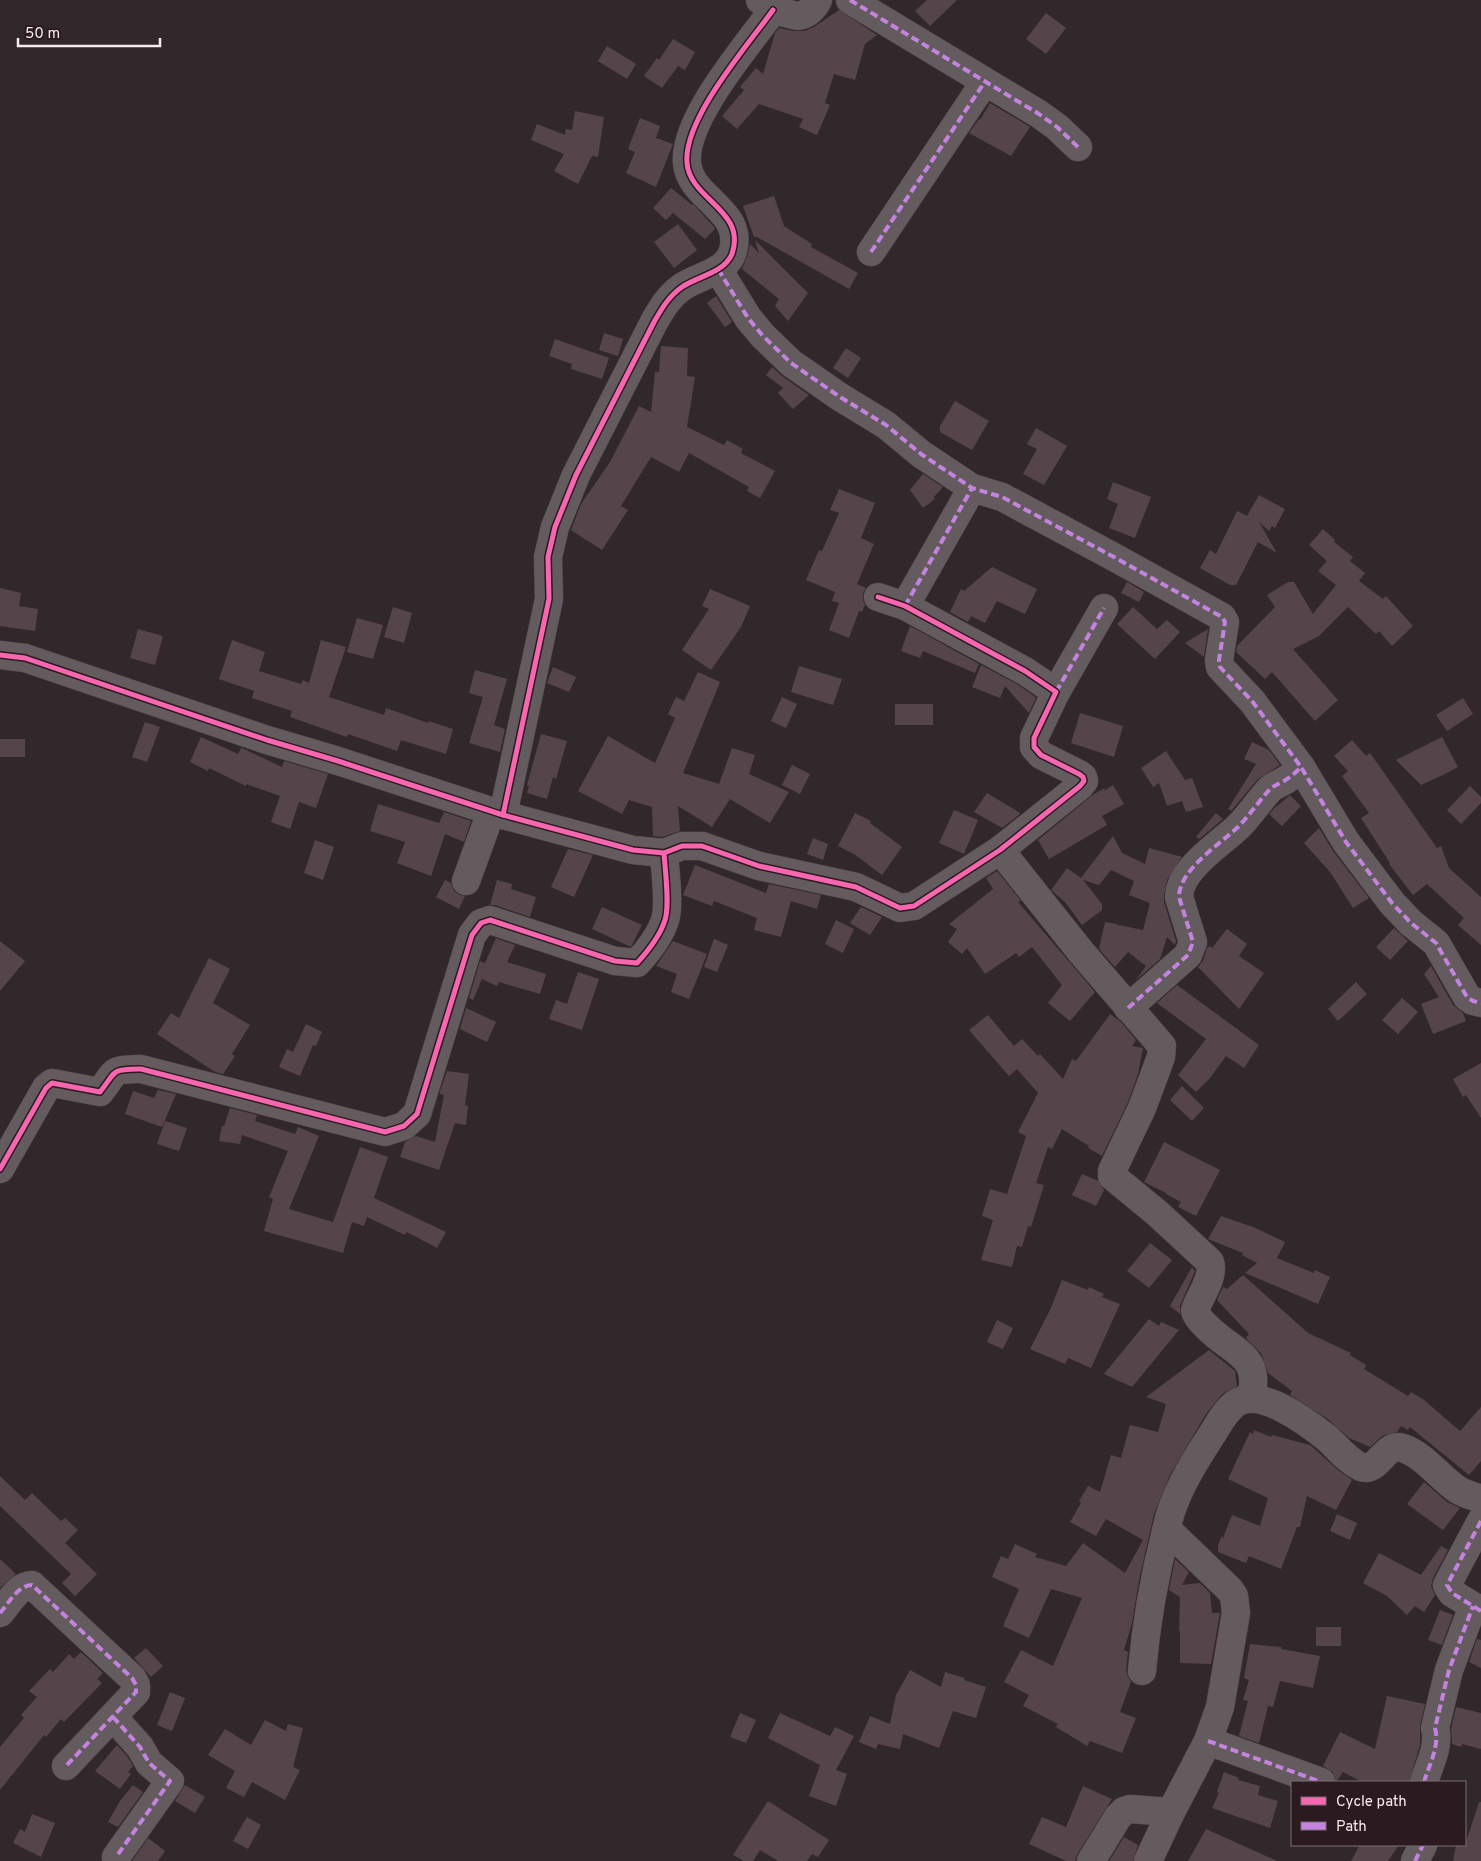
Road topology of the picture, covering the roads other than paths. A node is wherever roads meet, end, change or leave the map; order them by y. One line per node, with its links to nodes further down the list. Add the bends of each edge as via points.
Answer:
1 (818, 0): 3 (street, via 801,16)
2 (850, 0): 4 (street)
3 (767, 5): 7 (street, via 702,111 689,140 689,172 730,220 734,232 729,259)
4 (984, 83): 5 (street, via 1048,121); 6 (street)
5 (1078, 147)
6 (871, 252)
7 (718, 269): 8 (street, via 762,336 792,363 886,425 921,454); 15 (street, via 682,287 666,300 576,474 558,519 548,557 549,599)
8 (972, 488): 10 (street); 14 (street, via 1002,497 1222,617 1225,622 1220,667 1252,701)
9 (878, 597): 10 (street)
10 (905, 606): 13 (street, via 1025,671)
11 (1104, 608): 13 (street)
12 (0, 655): 15 (street, via 44,664)
13 (1056, 692): 16 (street, via 1034,738 1034,747 1081,776 1084,782)
14 (1301, 767): 19 (street, via 1346,842 1372,878 1402,915 1436,943 1467,996 1473,1002); 20 (street, via 1272,788 1251,814 1208,852 1185,879 1179,897 1192,933 1191,949 1185,960)
15 (497, 814): 17 (street, via 632,850); 18 (street)
16 (1000, 850): 17 (street, via 905,909 894,907 856,887 759,866 702,846 682,846); 20 (street)
17 (664, 853): 21 (street, via 666,920 649,951 637,963 615,961 490,920 481,923 472,935 417,1114 404,1126 386,1132 141,1070 118,1070 110,1075 100,1092 52,1083 46,1088)
18 (466, 882)
19 (1481, 1003)
20 (1128, 1008): 22 (street, via 1158,1041 1162,1050 1142,1108 1112,1176 1210,1262 1208,1280 1195,1311 1212,1333 1248,1362 1254,1384)
21 (0, 1169)
22 (1251, 1398): 23 (street, via 1262,1399 1296,1416 1354,1464 1371,1467 1394,1448 1403,1448 1459,1491); 25 (street, via 1236,1403 1206,1443 1171,1507)
23 (1481, 1499)
24 (1481, 1521): 26 (street, via 1447,1585 1452,1593)
25 (1166, 1531): 28 (street, via 1153,1586); 30 (street, via 1234,1596 1236,1614 1220,1707)
26 (1477, 1609): 33 (street, via 1449,1670 1435,1728 1436,1746)
27 (0, 1613): 29 (street, via 21,1588 32,1585 134,1681 136,1692)
28 (1142, 1671)
29 (113, 1717): 31 (street); 36 (street, via 140,1747 149,1763 170,1781)
30 (1208, 1741): 32 (street); 34 (street)
31 (66, 1766)
32 (1318, 1781)
33 (1424, 1781)
34 (1172, 1812): 37 (street, via 1124,1811); 38 (street)
35 (1422, 1846): 39 (street)
36 (116, 1857)
37 (1090, 1861)
38 (1148, 1861)
39 (1415, 1861)

